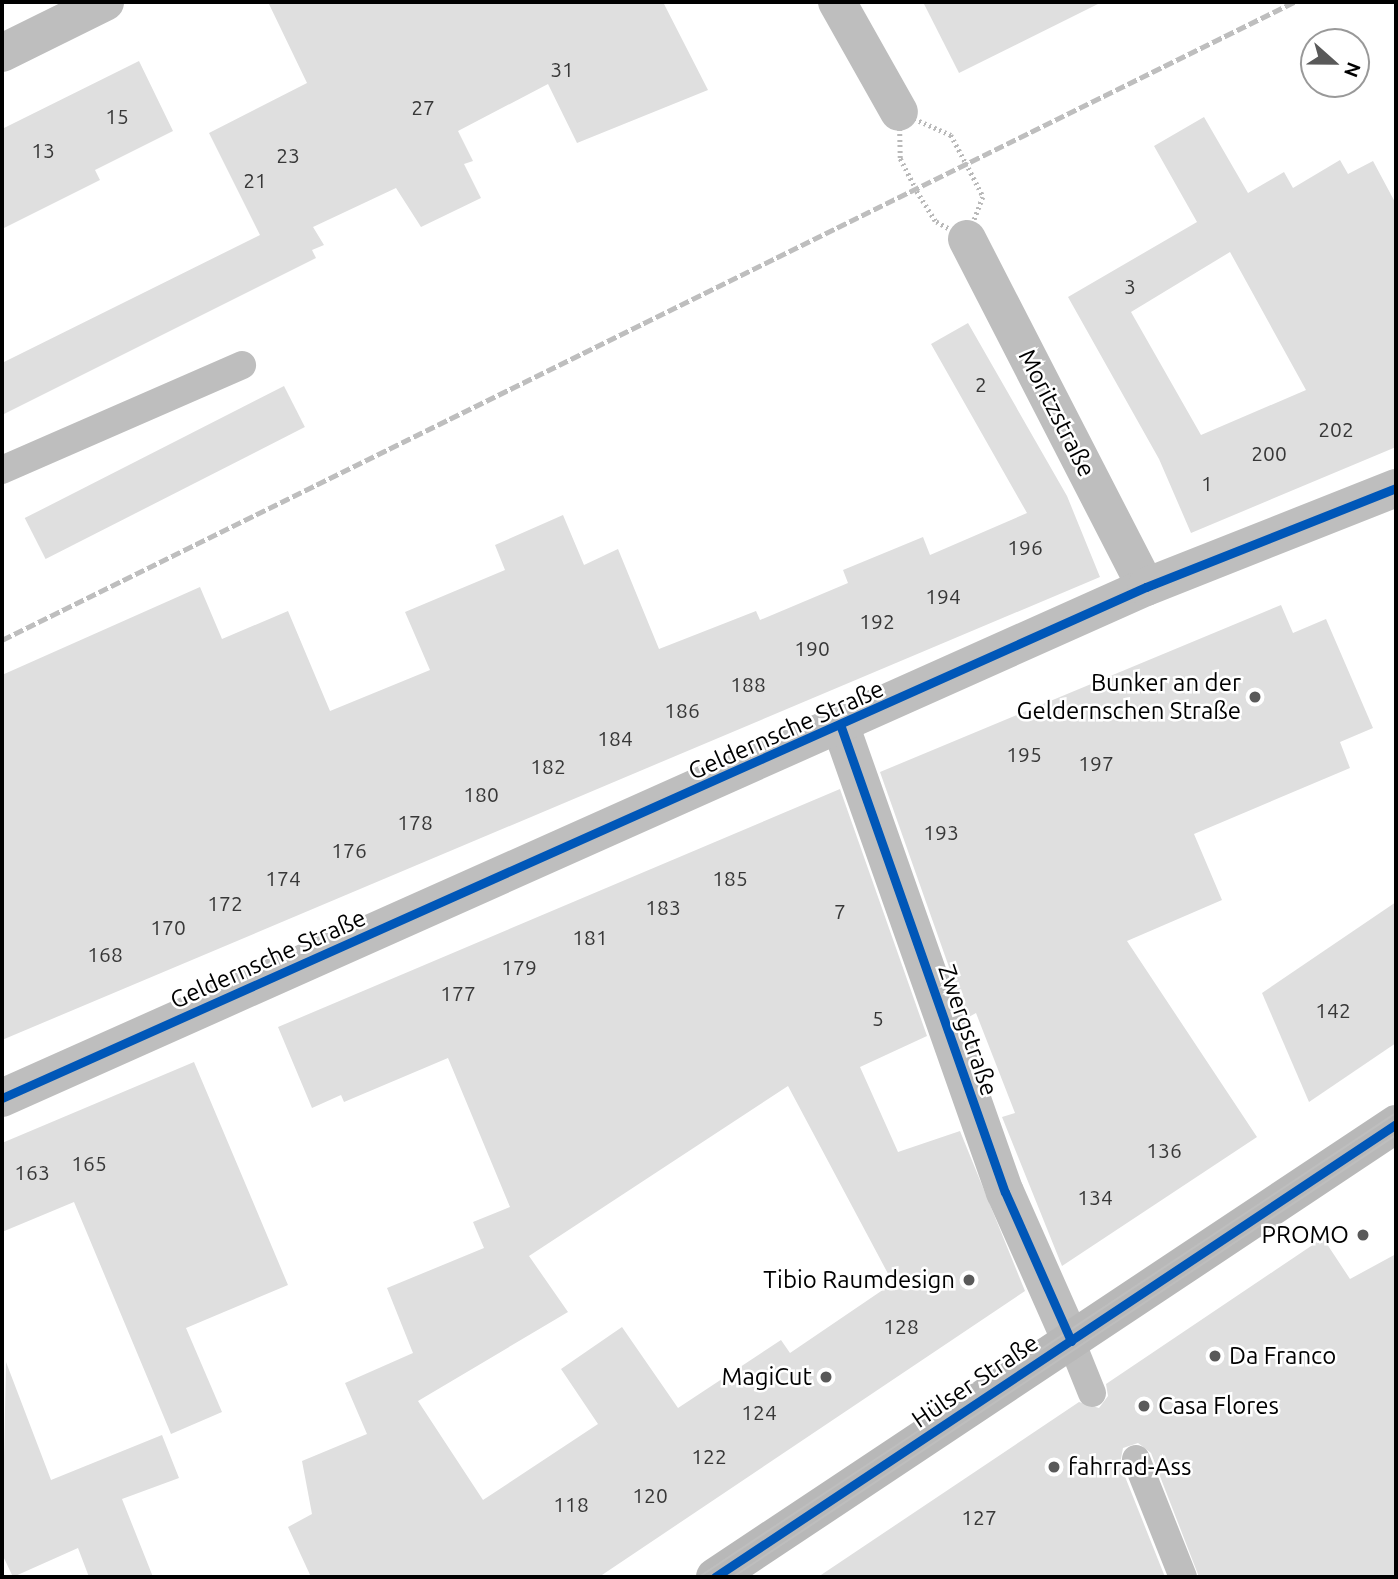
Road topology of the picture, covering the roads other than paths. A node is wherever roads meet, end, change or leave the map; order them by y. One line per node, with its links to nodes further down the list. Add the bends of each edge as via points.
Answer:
1 (105, 2): 3 (street)
2 (837, 2): 4 (street)
3 (2, 53)
4 (900, 112)
5 (967, 239): 9 (street, Moritzstraße)
6 (242, 365): 7 (lane)
7 (2, 470)
8 (1396, 488): 9 (street, Geldernsche Straße)
9 (1146, 587): 10 (street, Geldernsche Straße)
10 (841, 727): 11 (street, Geldernsche Straße); 13 (street, Zwergstraße, via 1005,1192)
11 (2, 1098)
12 (1396, 1124): 13 (street, Hülser Straße)
13 (1071, 1341): 14 (lane); 16 (street, Hülser Straße)
14 (1092, 1393)
15 (1136, 1459): 17 (lane)
16 (715, 1577)
17 (1183, 1577)

